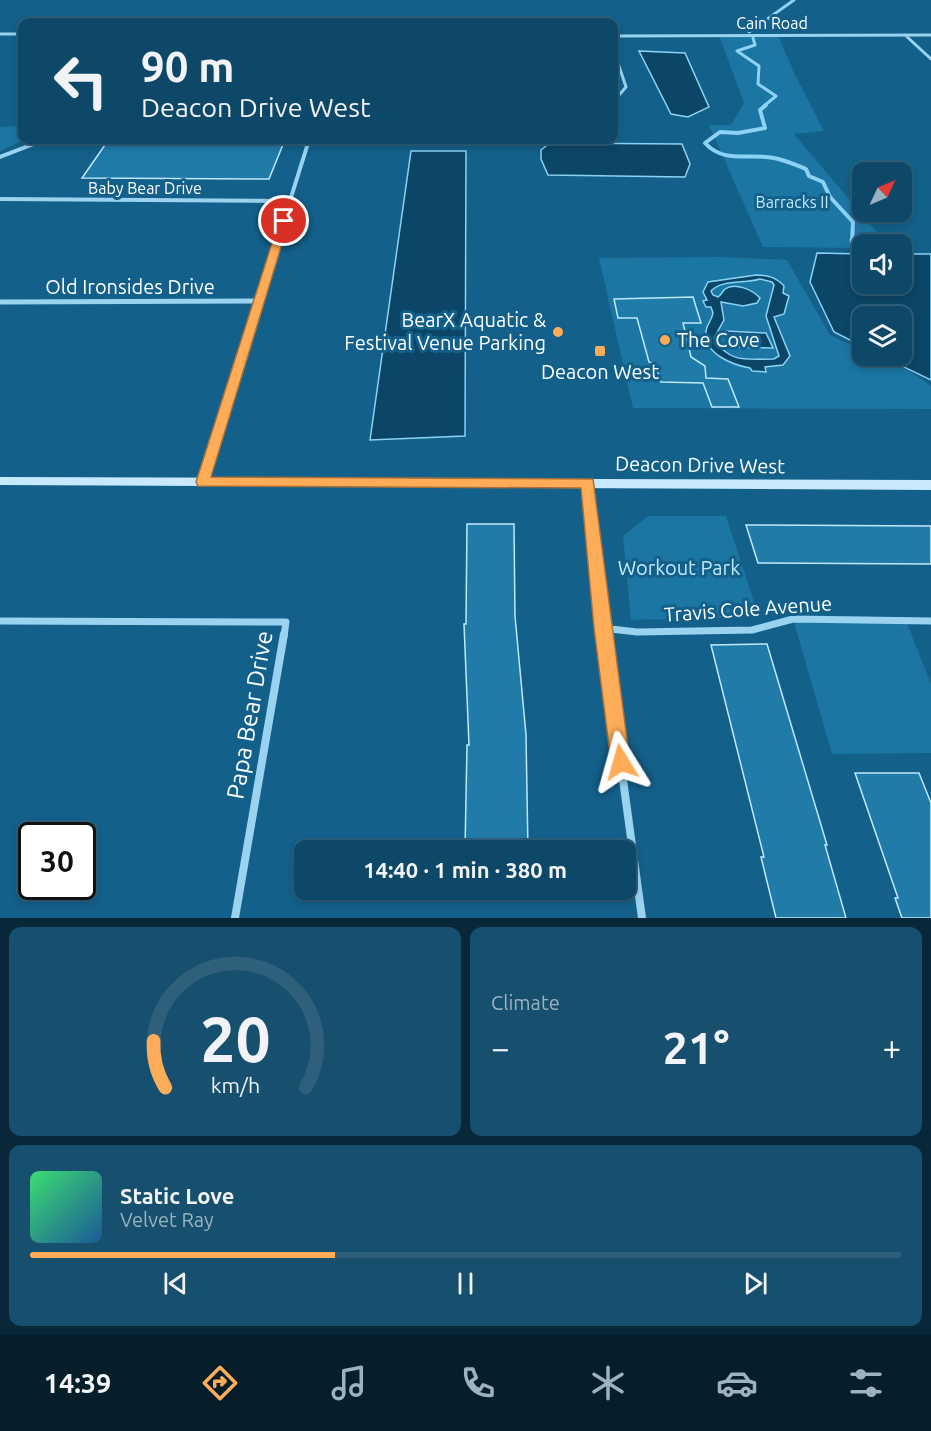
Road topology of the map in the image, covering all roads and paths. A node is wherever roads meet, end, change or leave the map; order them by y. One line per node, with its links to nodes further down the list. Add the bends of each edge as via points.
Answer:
1 (0, 34): 2 (street)
2 (18, 34)
3 (904, 35): 4 (street, Cain Road); 5 (street, Cain Road); 6 (street)
4 (931, 35)
5 (618, 36)
6 (931, 59)
7 (618, 63): 8 (street, via 626,87)
8 (618, 95)
9 (34, 144): 11 (street)
10 (308, 144): 13 (street)
11 (0, 157)
12 (0, 199): 13 (street, Baby Bear Drive)
13 (289, 201): 14 (street)
14 (260, 301): 15 (street, Old Ironsides Drive); 17 (street)
15 (0, 302)
16 (0, 481): 17 (street, Deacon Drive West)
17 (203, 482): 18 (street, Deacon Drive West)
18 (588, 483): 19 (street, Deacon Drive West); 22 (street)
19 (931, 485)
20 (0, 621): 23 (street, Papa Bear Drive, via 286,622)
21 (931, 621): 22 (street, Travis Cole Avenue, via 793,619 752,630 637,632)
22 (602, 628): 24 (street)
23 (235, 918)
24 (642, 918)

